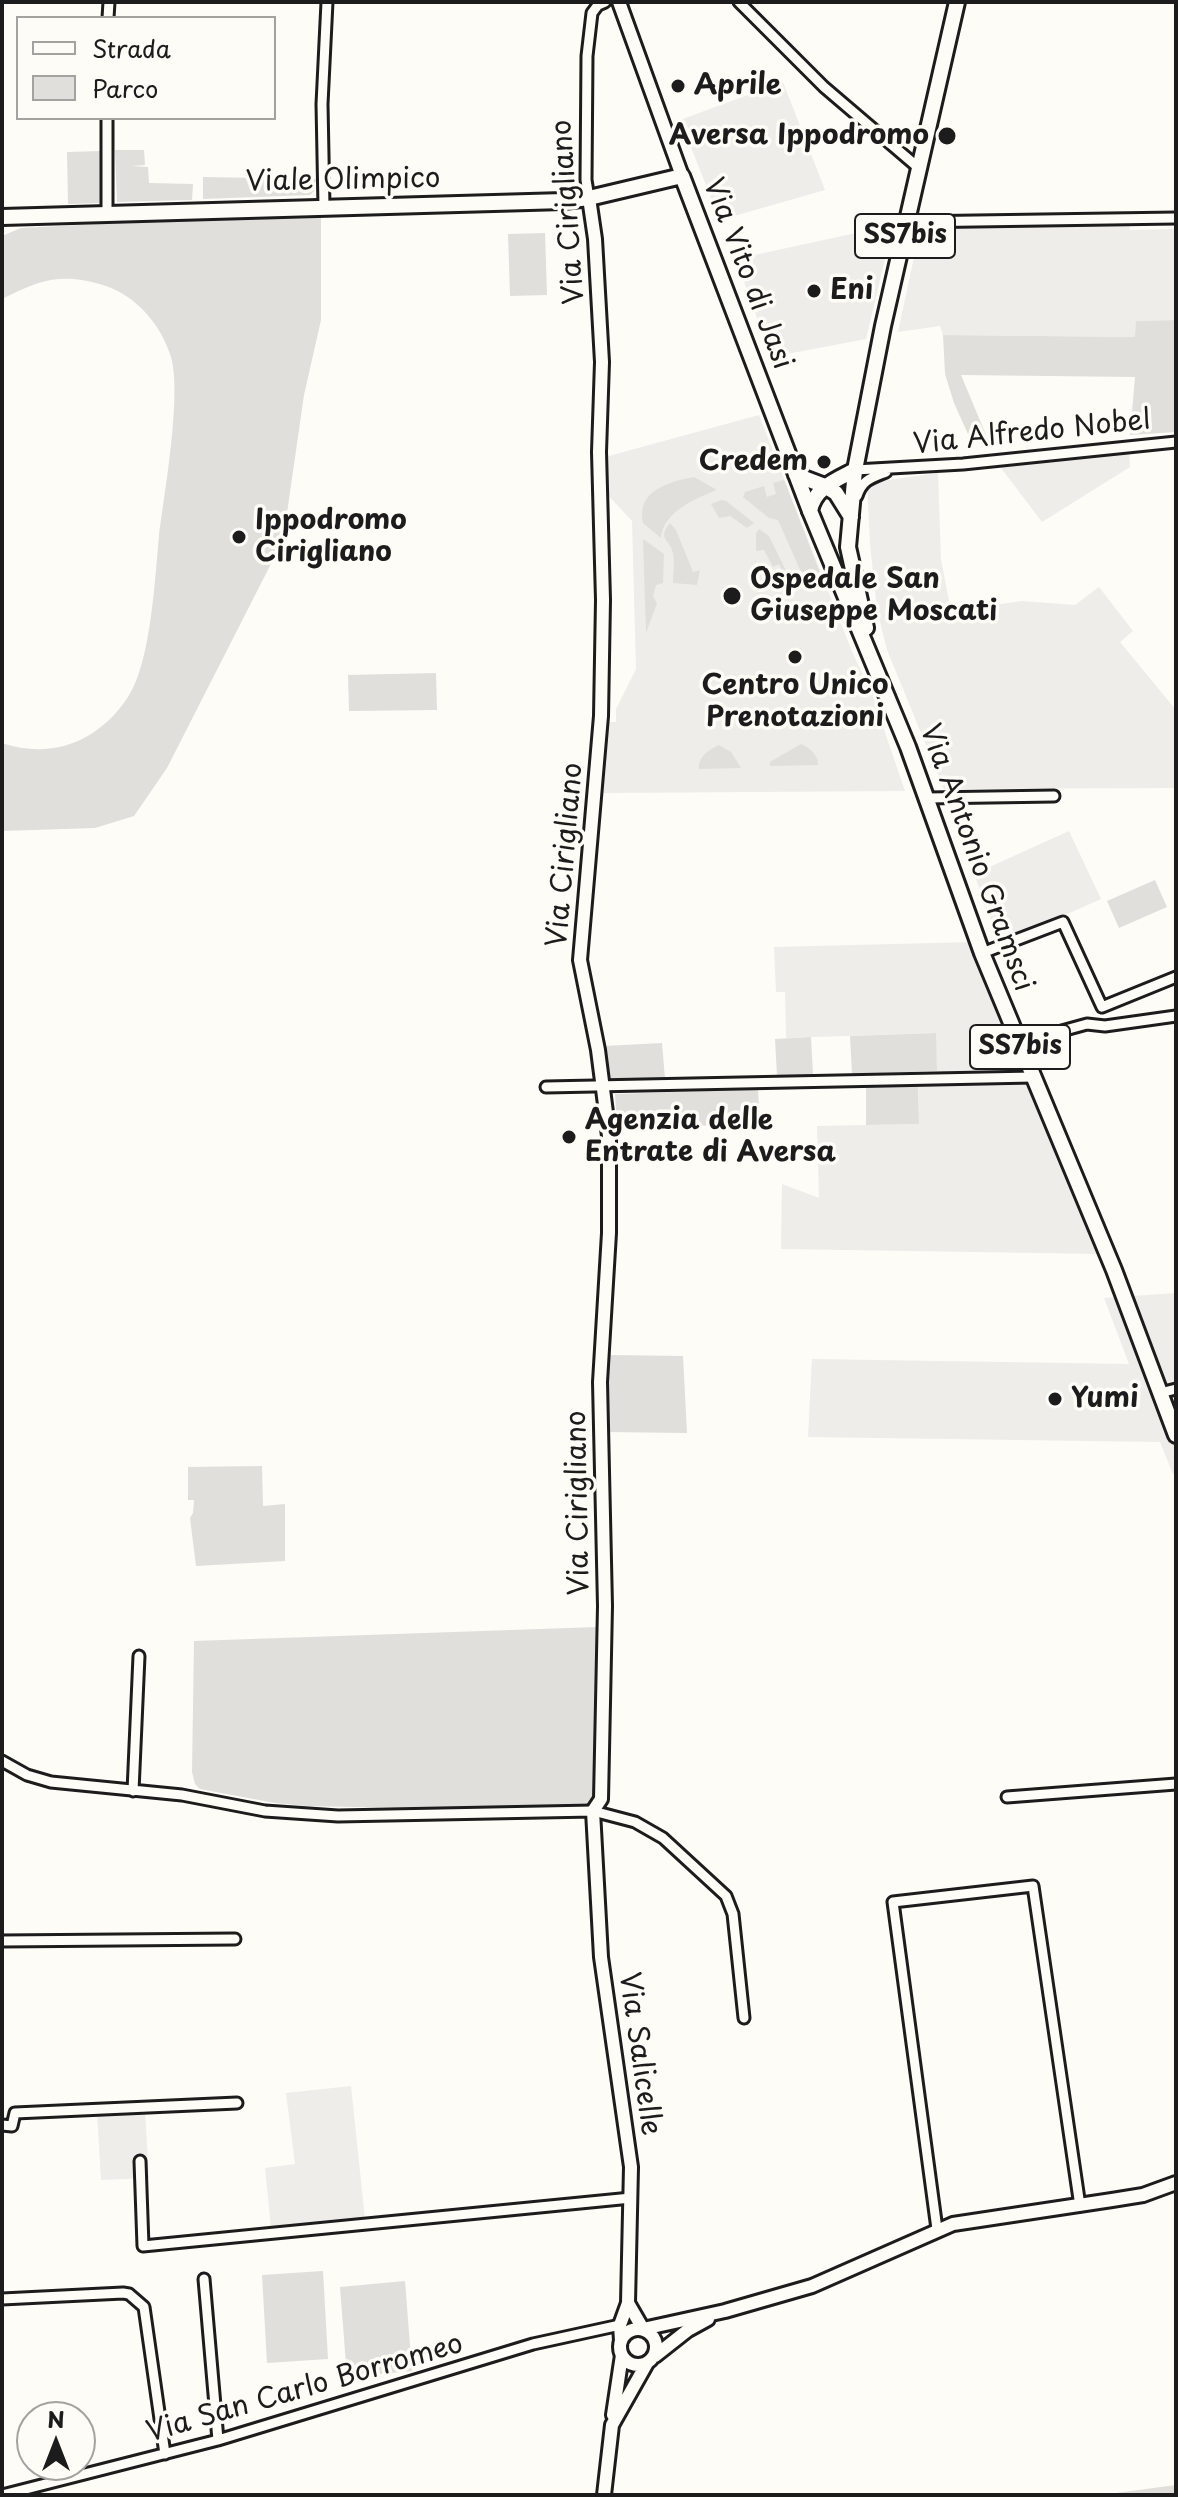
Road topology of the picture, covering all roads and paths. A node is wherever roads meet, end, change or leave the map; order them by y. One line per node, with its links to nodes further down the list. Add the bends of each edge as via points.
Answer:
1 (327, 2): 10 (street)
2 (605, 2): 9 (street, Via Cirigliano, via 592,13 587,56)
3 (619, 2): 8 (street, Via Vito di Jasi)
4 (739, 2): 7 (street, via 824,87)
5 (957, 2): 7 (main road, SS7bis)
6 (107, 120): 11 (street)
7 (920, 169): 14 (main road, SS7bis)
8 (682, 176): 9 (main road, Viale Olimpico); 18 (main road, Via Vito di Jasi)
9 (589, 198): 10 (main road, Viale Olimpico); 33 (street, Via Cirigliano, via 602,362 603,600 601,716 580,960)
10 (324, 207): 11 (main road, Viale Olimpico)
11 (107, 213): 12 (main road, Viale Olimpico)
12 (2, 217)
13 (1176, 218): 14 (street)
14 (909, 222): 17 (main road, SS7bis)
15 (1176, 442): 16 (street, Via Alfredo Nobel)
16 (893, 469): 17 (street, Via Alfredo Nobel); 21 (street, Via Alfredo Nobel, via 860,485)
17 (855, 470): 19 (main road); 21 (main road, Via Antonio Gramsci / SS7bis)
18 (796, 475): 19 (main road); 20 (main road, Via Vito di Jasi)
19 (825, 486): 20 (main road); 21 (main road)
20 (810, 511): 23 (main road, Via Antonio Gramsci / SS7bis)
21 (852, 517): 22 (main road, Via Antonio Gramsci / SS7bis)
22 (848, 547): 23 (main road, via 834,555); 24 (main road, Via Antonio Gramsci / SS7bis)
23 (827, 552): 24 (main road, Via Antonio Gramsci / SS7bis)
24 (872, 656): 26 (main road, Via Antonio Gramsci / SS7bis)
25 (1054, 796): 26 (street)
26 (927, 798): 27 (main road, Via Antonio Gramsci / SS7bis)
27 (982, 953): 28 (street, via 1063,922 1102,1007); 30 (main road, Via Antonio Gramsci / SS7bis)
28 (1176, 977)
29 (1176, 1016): 30 (street, via 1087,1024)
30 (1018, 1043): 31 (main road, Via Antonio Gramsci / SS7bis)
31 (1033, 1077): 33 (street); 35 (main road, Via Antonio Gramsci / SS7bis)
32 (546, 1087): 33 (street)
33 (604, 1087): 42 (street, Via Cirigliano, via 609,1136 600,1382 605,1606 601,1799)
34 (1176, 1389): 35 (street)
35 (1160, 1393): 36 (main road, Via Antonio Gramsci / SS7bis)
36 (1176, 1435)
37 (139, 1656): 40 (street)
38 (2, 1761): 40 (street, via 43,1781)
39 (1176, 1784): 41 (street)
40 (133, 1791): 42 (street, via 338,1816)
41 (1007, 1797)
42 (593, 1811): 45 (street, via 635,1822 663,1838 726,1896 733,1914); 50 (street, Via Salicelle, via 601,1957)
43 (235, 1939): 44 (street)
44 (2, 1941)
45 (744, 2018)
46 (237, 2103): 47 (street, via 15,2113 12,2126)
47 (2, 2125)
48 (140, 2161): 50 (street, via 143,2246)
49 (1176, 2183): 51 (street)
50 (631, 2198): 55 (street, Via Salicelle)
51 (1080, 2206): 52 (street); 52 (street, via 1033,1886 893,1902)
52 (937, 2229): 56 (street, via 831,2279)
53 (204, 2279): 63 (street)
54 (2, 2299): 64 (street, via 123,2293 144,2307)
55 (628, 2303): 57 (street); 58 (street)
56 (725, 2311): 58 (street); 61 (street, via 688,2330)
57 (620, 2325): 59 (street); 63 (street, Via San Carlo Borromeo, via 533,2344)
58 (643, 2329): 59 (street, via 627,2332); 61 (street, via 656,2341)
59 (621, 2341): 60 (street)
60 (622, 2355): 61 (street, via 630,2363); 62 (street)
61 (650, 2361): 62 (street)
62 (612, 2425): 66 (street)
63 (218, 2440): 64 (street, Via San Carlo Borromeo)
64 (165, 2454): 65 (street, Via San Carlo Borromeo)
65 (2, 2495)
66 (604, 2495)

